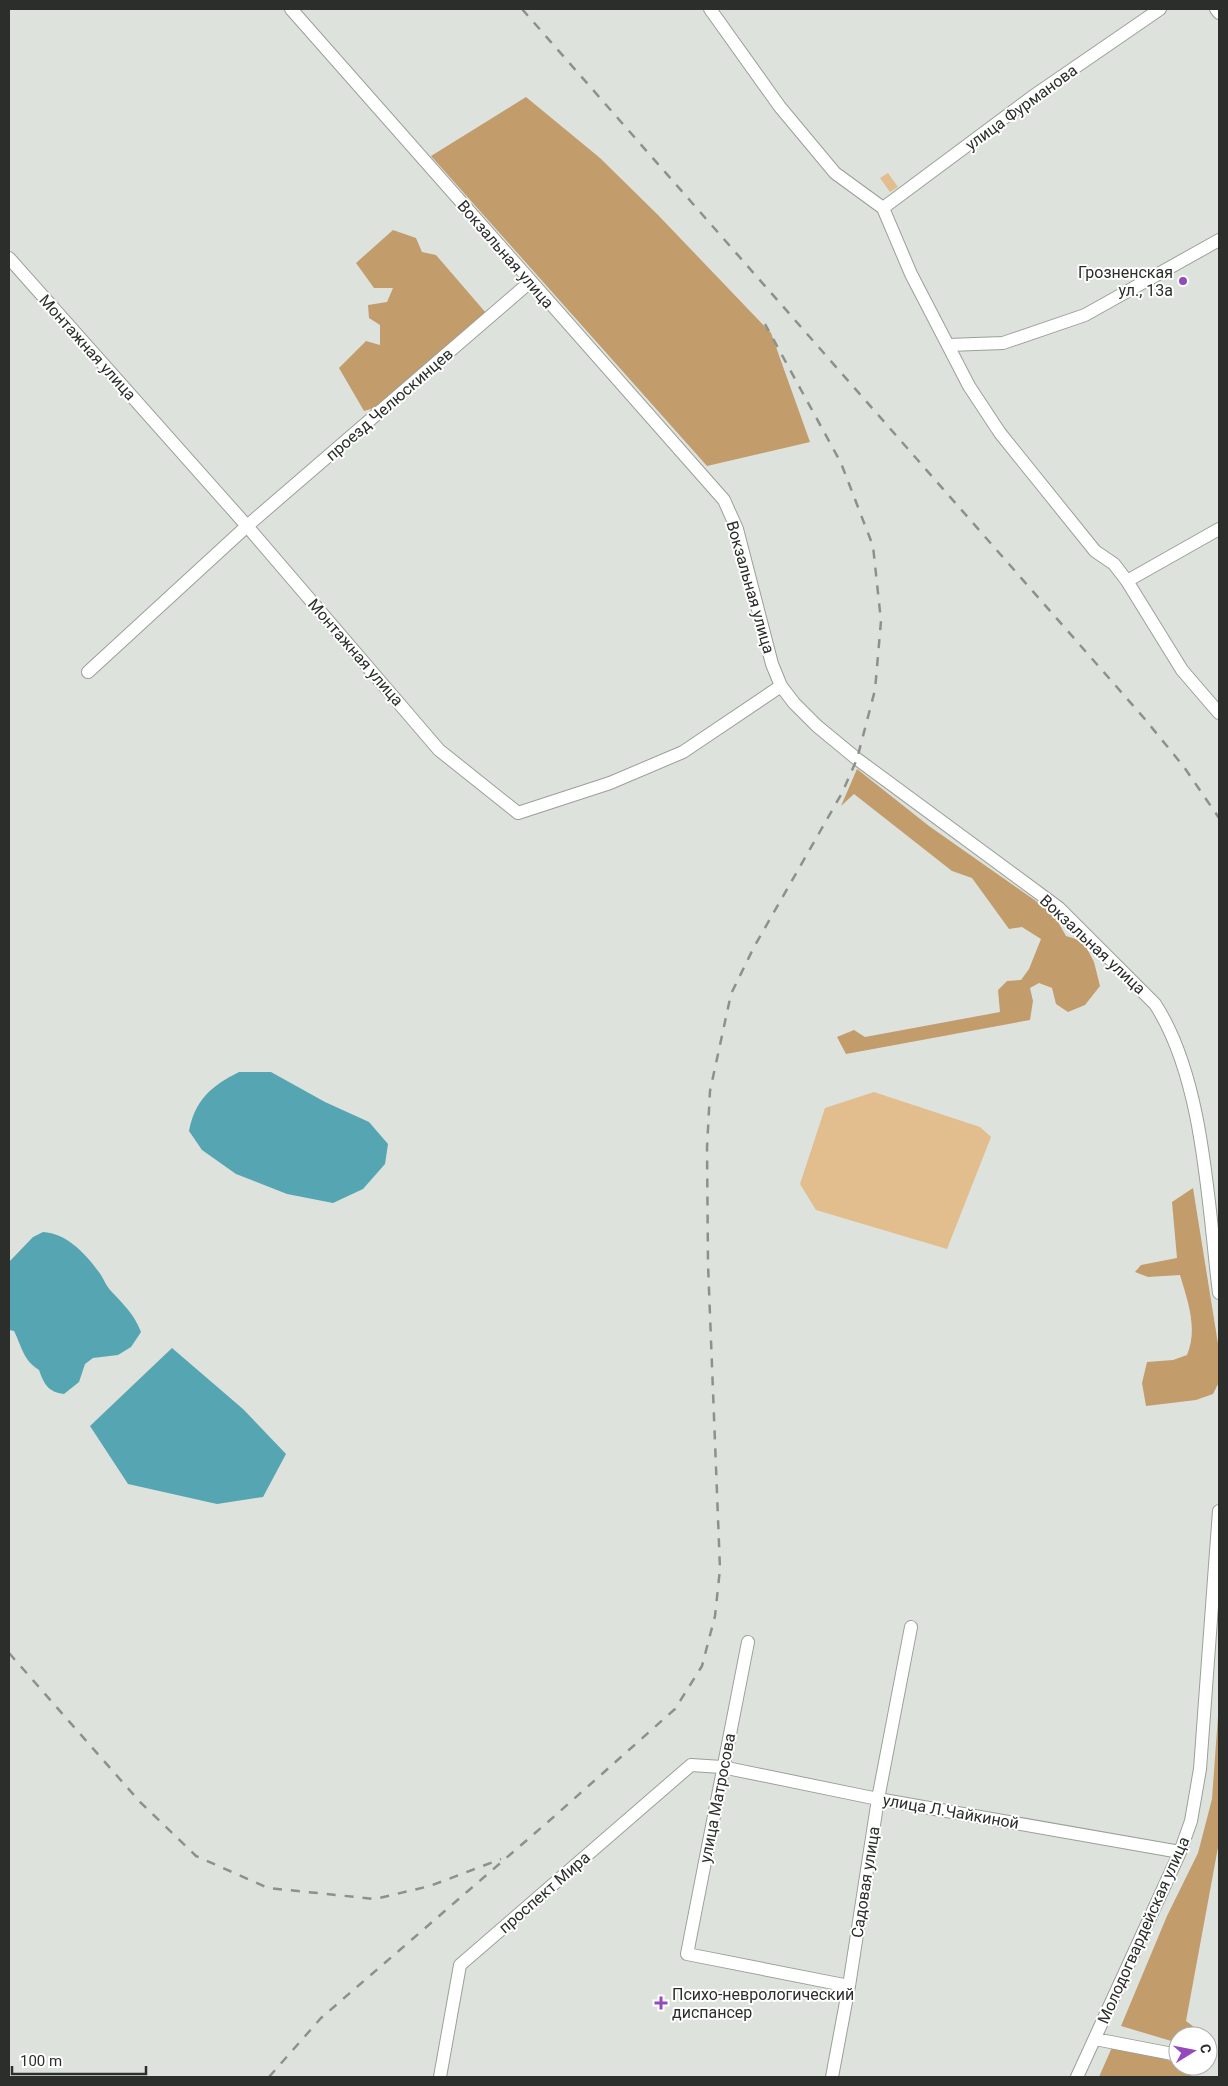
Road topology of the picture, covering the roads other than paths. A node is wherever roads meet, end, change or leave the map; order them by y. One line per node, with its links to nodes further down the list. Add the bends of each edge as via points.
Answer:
1 (291, 9): 9 (street, Вокзальная улица)
2 (710, 9): 6 (street, via 780,107 835,173)
3 (1160, 9): 6 (street, улица Фурманова, via 1032,97)
4 (1216, 9): 5 (street)
5 (1219, 13)
6 (883, 208): 10 (street, via 911,274)
7 (1219, 240): 10 (street, via 1085,315 1003,343)
8 (9, 258): 11 (street, Монтажная улица)
9 (530, 282): 11 (street, проезд Челюскинцев); 15 (street, Вокзальная улица, via 724,500 737,529 772,664)
10 (948, 345): 13 (street, via 969,386 1000,432 1094,551 1114,564)
11 (246, 526): 14 (street, проезд Челюскинцев); 15 (street, Монтажная улица, via 440,750 518,813 610,783 683,752)
12 (1219, 529): 13 (street)
13 (1127, 581): 16 (street, via 1182,670)
14 (88, 672)
15 (781, 686): 17 (street, Вокзальная улица, via 817,726 857,759 1058,908 1155,1004 1174,1040 1192,1103)
16 (1219, 714)
17 (1219, 1293)
18 (1219, 1511): 23 (street, Молодогвардейская улица, via 1200,1769 1191,1821)
19 (911, 1628): 22 (street, Садовая улица)
20 (748, 1642): 21 (street, улица Матросова)
21 (722, 1767): 22 (street, улица Л.Чайкиной); 24 (street, улица Матросова, via 687,1954); 27 (street, проспект Мира, via 691,1765 460,1965)
22 (878, 1799): 23 (street, улица Л.Чайкиной); 24 (street, Садовая улица)
23 (1180, 1852): 25 (street, Молодогвардейская улица)
24 (849, 1986): 28 (street, Садовая улица)
25 (1095, 2040): 26 (street); 29 (street, Молодогвардейская улица)
26 (1168, 2053)
27 (440, 2077)
28 (832, 2077)
29 (1077, 2077)

